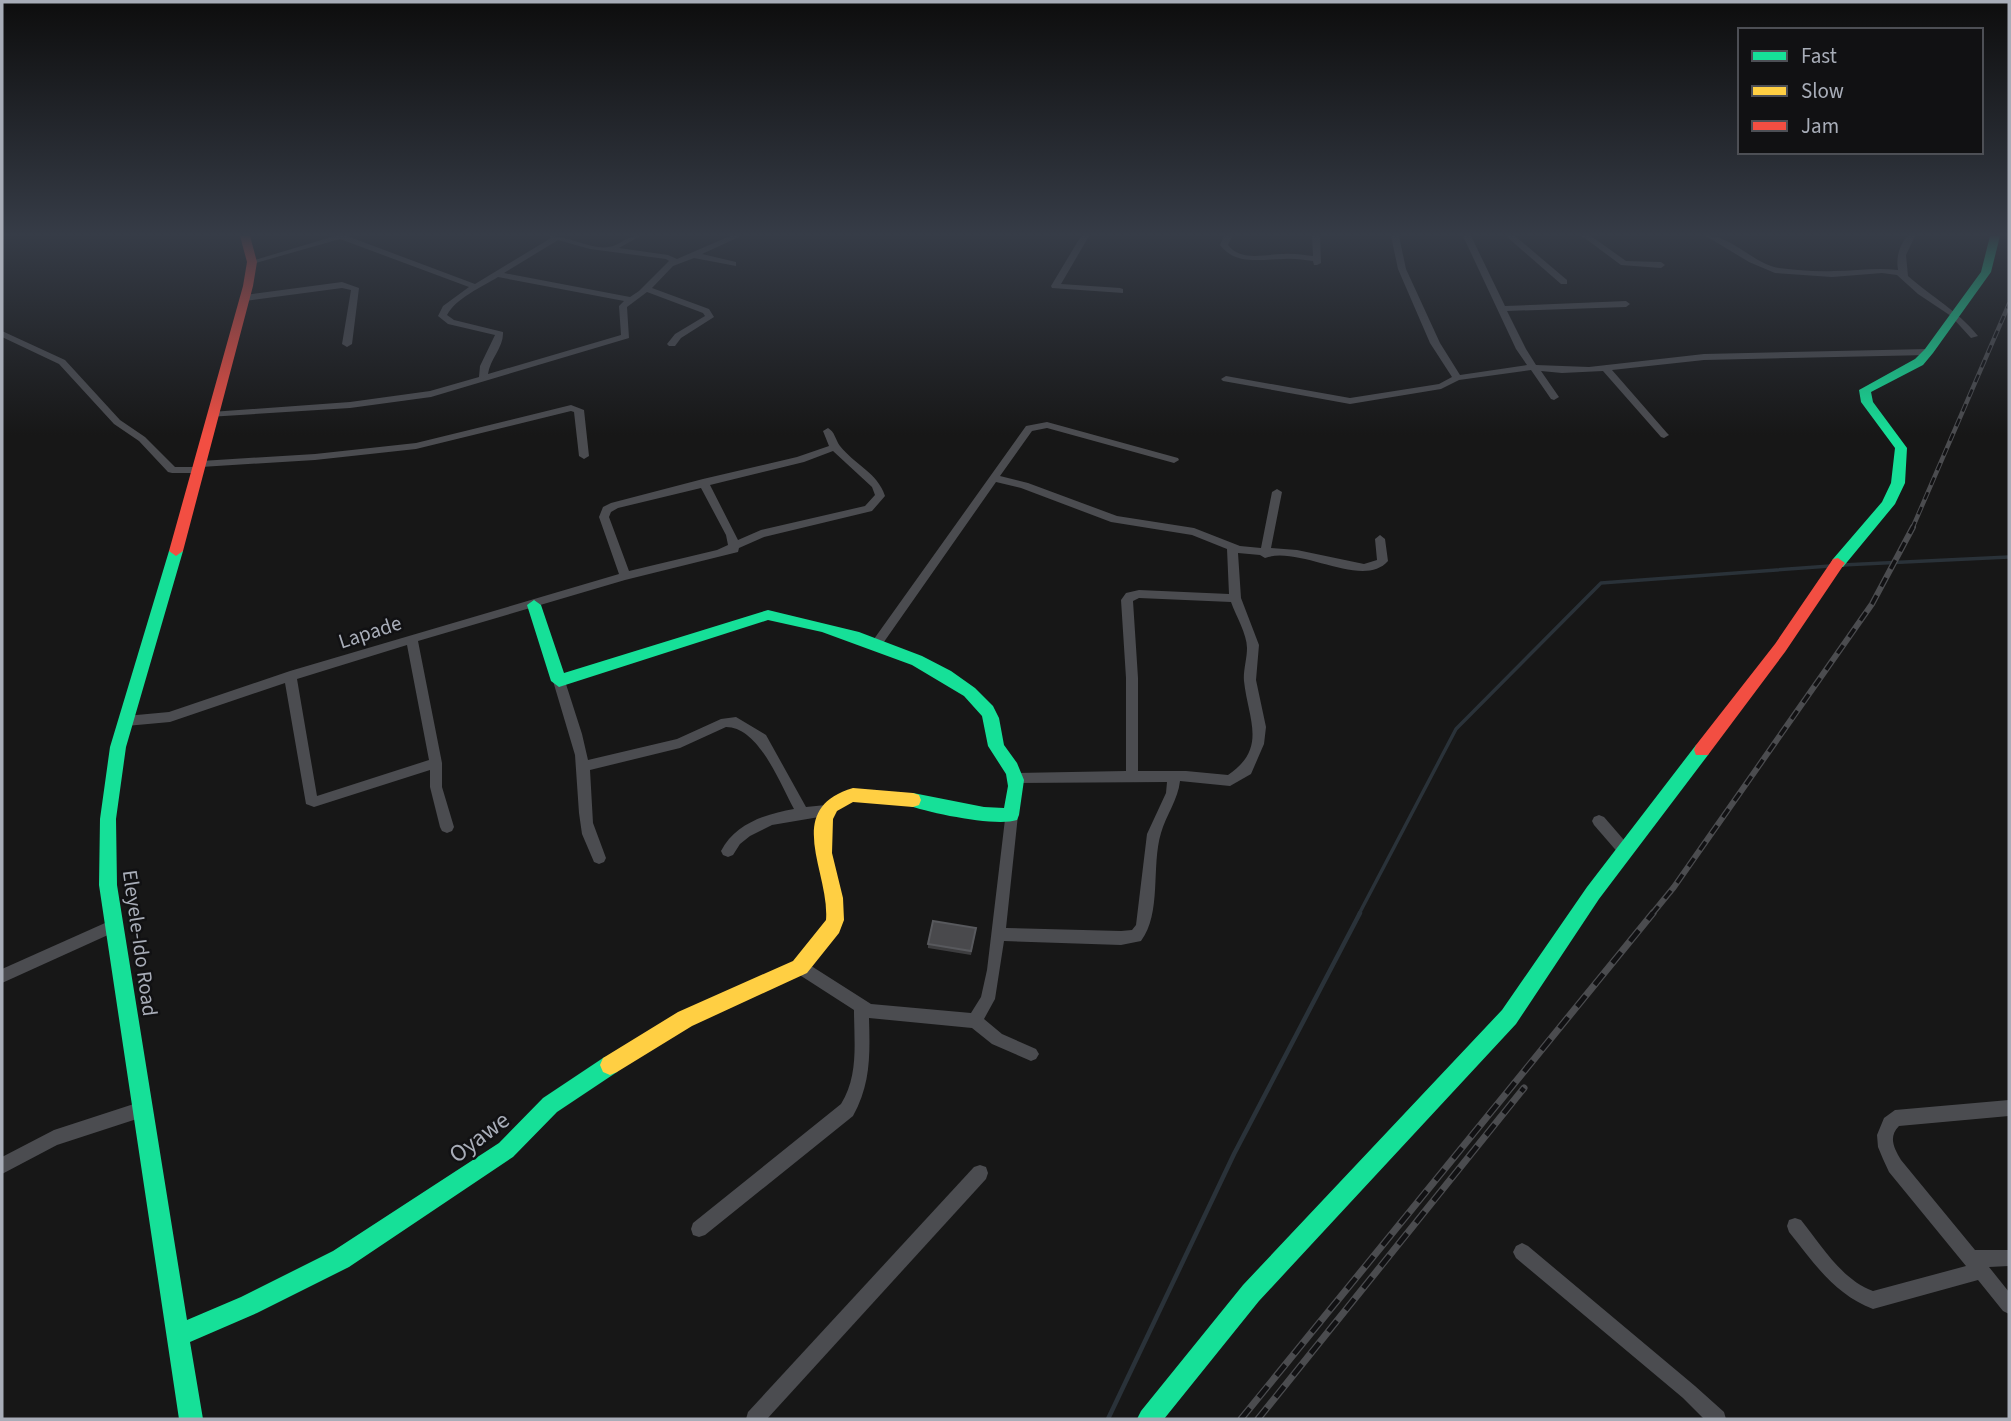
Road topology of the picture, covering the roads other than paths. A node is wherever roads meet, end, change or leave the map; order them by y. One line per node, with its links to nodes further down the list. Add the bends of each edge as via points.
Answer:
1 (244, 302): 24 (street, Eleyele-Ido Road)
2 (353, 302): 15 (street)
3 (453, 302): 20 (street, via 442,316 499,334)
4 (627, 302): 20 (street, via 622,307 627,333 621,339)
5 (682, 302): 16 (street, via 710,317 678,335)
6 (1417, 302): 21 (street)
7 (1500, 302): 11 (street)
8 (1936, 302): 12 (street)
9 (1963, 302): 12 (street)
10 (1626, 304): 11 (street)
11 (1503, 309): 18 (street)
12 (1954, 314): 14 (street); 17 (street)
13 (2, 334): 30 (street, via 62,362 117,422 142,439 172,470)
14 (1974, 336)
15 (347, 344)
16 (672, 344)
17 (1928, 352): 19 (street, via 1704,357); 57 (street, via 1919,362 1865,390 1867,402 1901,448 1898,483 1888,503 1835,566 1780,648)
18 (1532, 367): 19 (street); 21 (street); 23 (street)
19 (1605, 368): 26 (street)
20 (484, 378): 24 (street, via 431,394)
21 (1457, 378): 22 (street, via 1441,386 1350,401)
22 (1226, 379)
23 (1554, 397)
24 (211, 415): 30 (street, Eleyele-Ido Road)
25 (828, 431): 27 (street)
26 (1664, 435)
27 (835, 447): 32 (street, via 800,460); 36 (street, Lapade, via 877,486 880,496 874,505 761,534)
28 (584, 456): 30 (street, via 579,410 571,408 416,446)
29 (1174, 460): 31 (street, via 1040,424 1029,428)
30 (200, 467): 45 (street, Eleyele-Ido Road)
31 (994, 478): 35 (street, via 1115,519 1194,532); 42 (street)
32 (702, 482): 36 (street); 38 (street, via 607,510 604,517)
33 (1277, 492): 37 (street)
34 (1380, 539): 37 (street, via 1383,561 1376,566)
35 (1233, 547): 37 (street); 39 (street)
36 (734, 549): 38 (street, Lapade)
37 (1265, 554)
38 (625, 576): 40 (street, Lapade)
39 (1235, 598): 48 (street, via 1253,645 1250,680 1260,727 1255,755 1246,770 1230,780); 50 (street, via 1139,594 1126,600)
40 (534, 604): 41 (street, Lapade); 44 (street)
41 (412, 639): 43 (street, Lapade); 46 (street)
42 (874, 646): 44 (street, via 844,633 768,615); 49 (street, via 945,676 985,707 996,745)
43 (290, 677): 45 (street, Lapade, via 170,717); 46 (street, via 314,802)
44 (559, 681): 47 (street)
45 (126, 721): 59 (street, Eleyele-Ido Road, via 108,819 108,885)
46 (436, 763): 55 (street, via 436,787)
47 (583, 766): 52 (street, via 680,743 725,722 736,722 762,739); 58 (street, via 583,810)
48 (1174, 777): 50 (street); 60 (street, via 1154,834 1143,927 1136,936)
49 (1016, 778): 50 (street); 53 (street)
50 (1132, 778)
51 (826, 811): 52 (street); 53 (street, via 839,799 862,794); 61 (street, via 824,862 836,919)
52 (802, 812): 56 (street, via 779,816 742,834 733,839)
53 (1011, 815): 60 (street)
54 (1599, 821): 57 (street)
55 (447, 827)
56 (728, 851)
57 (1625, 851): 79 (street, via 1509,1017 1251,1293)
58 (599, 858)
59 (114, 925): 62 (street); 67 (street, Eleyele-Ido Road)
60 (998, 934): 64 (street, via 988,999)
61 (800, 967): 63 (street); 76 (street, Oyawe, via 685,1019 614,1061 550,1105 506,1150 341,1259)
62 (2, 976)
63 (861, 1008): 64 (street); 71 (street, via 861,1079 847,1110)
64 (975, 1021): 65 (street, via 997,1039)
65 (1031, 1054)
66 (2009, 1108): 74 (street, via 1895,1118 1883,1133 1895,1166)
67 (142, 1109): 68 (street, via 54,1138); 76 (street, Eleyele-Ido Road)
68 (2, 1166)
69 (980, 1173): 78 (street)
70 (1796, 1226): 74 (street, via 1851,1291 1873,1300)
71 (699, 1228)
72 (1522, 1252): 80 (street)
73 (2009, 1258): 74 (street)
74 (1976, 1265): 75 (street)
75 (2009, 1306)
76 (179, 1335): 77 (street, Eleyele-Ido Road)
77 (191, 1419)
78 (755, 1419)
79 (1149, 1419)
80 (1717, 1419)

